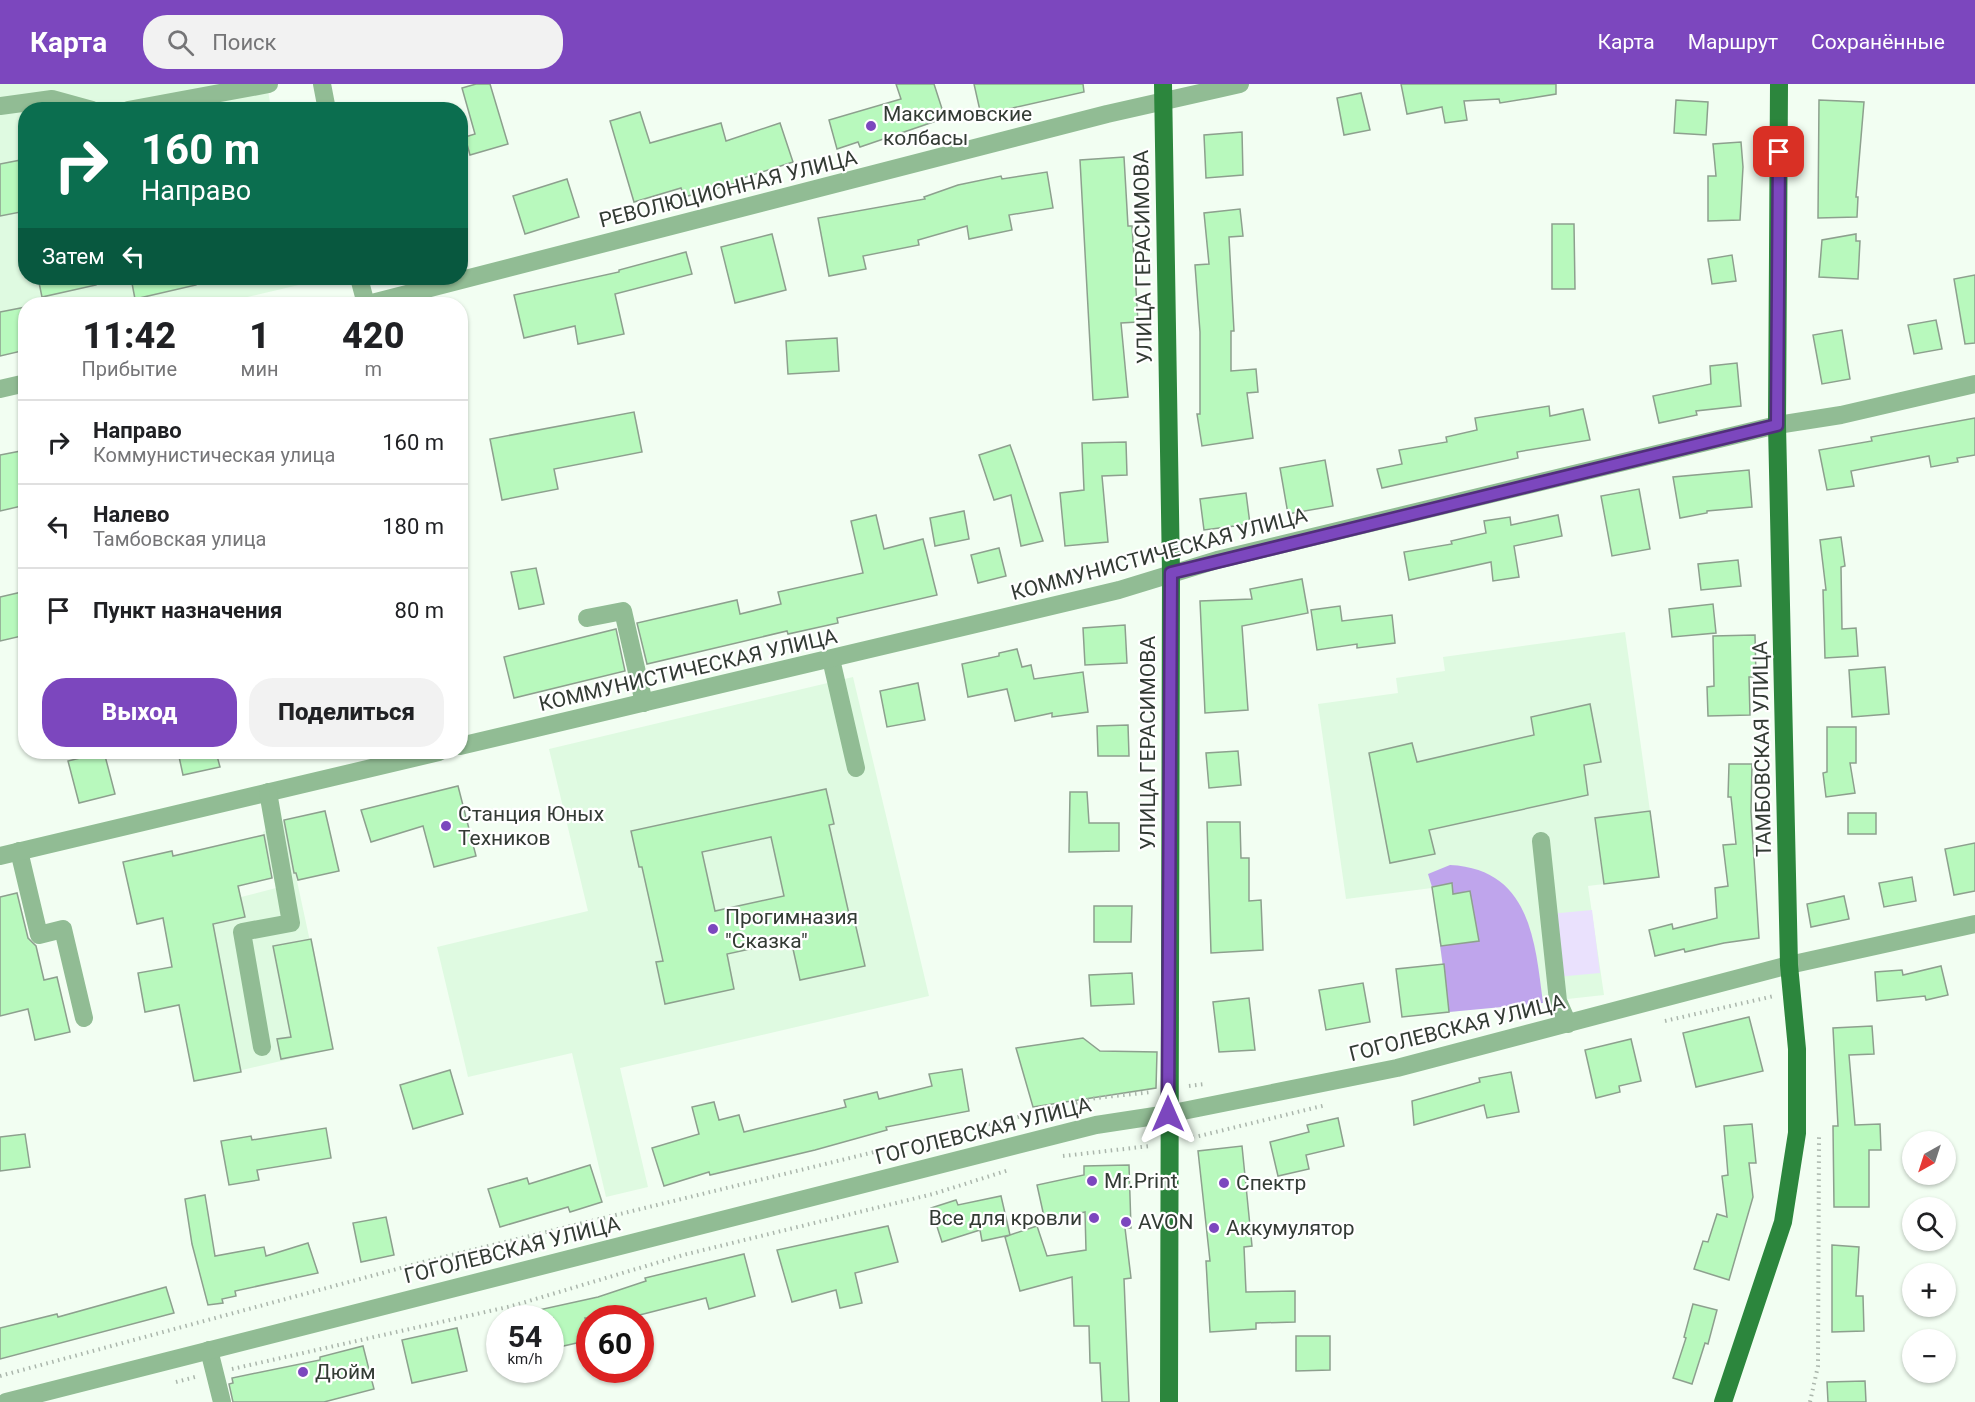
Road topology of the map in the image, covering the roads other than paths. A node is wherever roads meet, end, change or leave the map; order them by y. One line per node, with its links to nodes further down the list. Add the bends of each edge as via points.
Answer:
1 (270, 84): 8 (street)
2 (322, 84): 9 (street)
3 (1163, 84): 10 (main road, УЛИЦА ГЕРАСИМОВА)
4 (1240, 84): 10 (street, РЕВОЛЮЦИОННАЯ УЛИЦА)
5 (1779, 84): 19 (main road, ТАМБОВСКАЯ УЛИЦА)
6 (30, 102): 7 (street, via 52,99)
7 (63, 102)
8 (172, 102)
9 (325, 102)
10 (1163, 103): 13 (street, РЕВОЛЮЦИОННАЯ УЛИЦА, via 1107,114); 20 (main road, УЛИЦА ГЕРАСИМОВА)
11 (18, 104): 12 (street)
12 (0, 106)
13 (468, 278)
14 (441, 285): 15 (street, РЕВОЛЮЦИОННАЯ УЛИЦА)
15 (394, 297)
16 (1975, 384): 19 (street, КОММУНИСТИЧЕСКАЯ УЛИЦА, via 1841,415)
17 (18, 385): 18 (street)
18 (0, 389)
19 (1777, 425): 20 (street, КОММУНИСТИЧЕСКАЯ УЛИЦА); 32 (main road, ТАМБОВСКАЯ УЛИЦА)
20 (1171, 573): 22 (street, КОММУНИСТИЧЕСКАЯ УЛИЦА, via 1119,590); 36 (main road, УЛИЦА ГЕРАСИМОВА)
21 (587, 618): 23 (street, via 623,611)
22 (831, 659): 23 (street, КОММУНИСТИЧЕСКАЯ УЛИЦА); 26 (street)
23 (644, 703): 24 (street, КОММУНИСТИЧЕСКАЯ УЛИЦА)
24 (468, 744)
25 (409, 759): 27 (street)
26 (856, 768)
27 (268, 792): 29 (street); 35 (street, via 291,923 242,932)
28 (1541, 841): 34 (street, via 1558,1001)
29 (19, 851): 30 (street); 33 (street, via 39,934 63,929)
30 (0, 856)
31 (1975, 924): 32 (street, ГОГОЛЕВСКАЯ УЛИЦА)
32 (1789, 965): 34 (street, ГОГОЛЕВСКАЯ УЛИЦА); 41 (main road, ТАМБОВСКАЯ УЛИЦА, via 1797,1049 1797,1133 1783,1222)
33 (84, 1018)
34 (1568, 1024): 36 (street, ГОГОЛЕВСКАЯ УЛИЦА, via 1397,1068)
35 (262, 1047)
36 (1168, 1114): 37 (street, ГОГОЛЕВСКАЯ УЛИЦА, via 1096,1125); 40 (main road, УЛИЦА ГЕРАСИМОВА)
37 (209, 1350): 38 (street, ГОГОЛЕВСКАЯ УЛИЦА); 39 (street)
38 (6, 1402)
39 (222, 1402)
40 (1169, 1402)
41 (1723, 1402)

